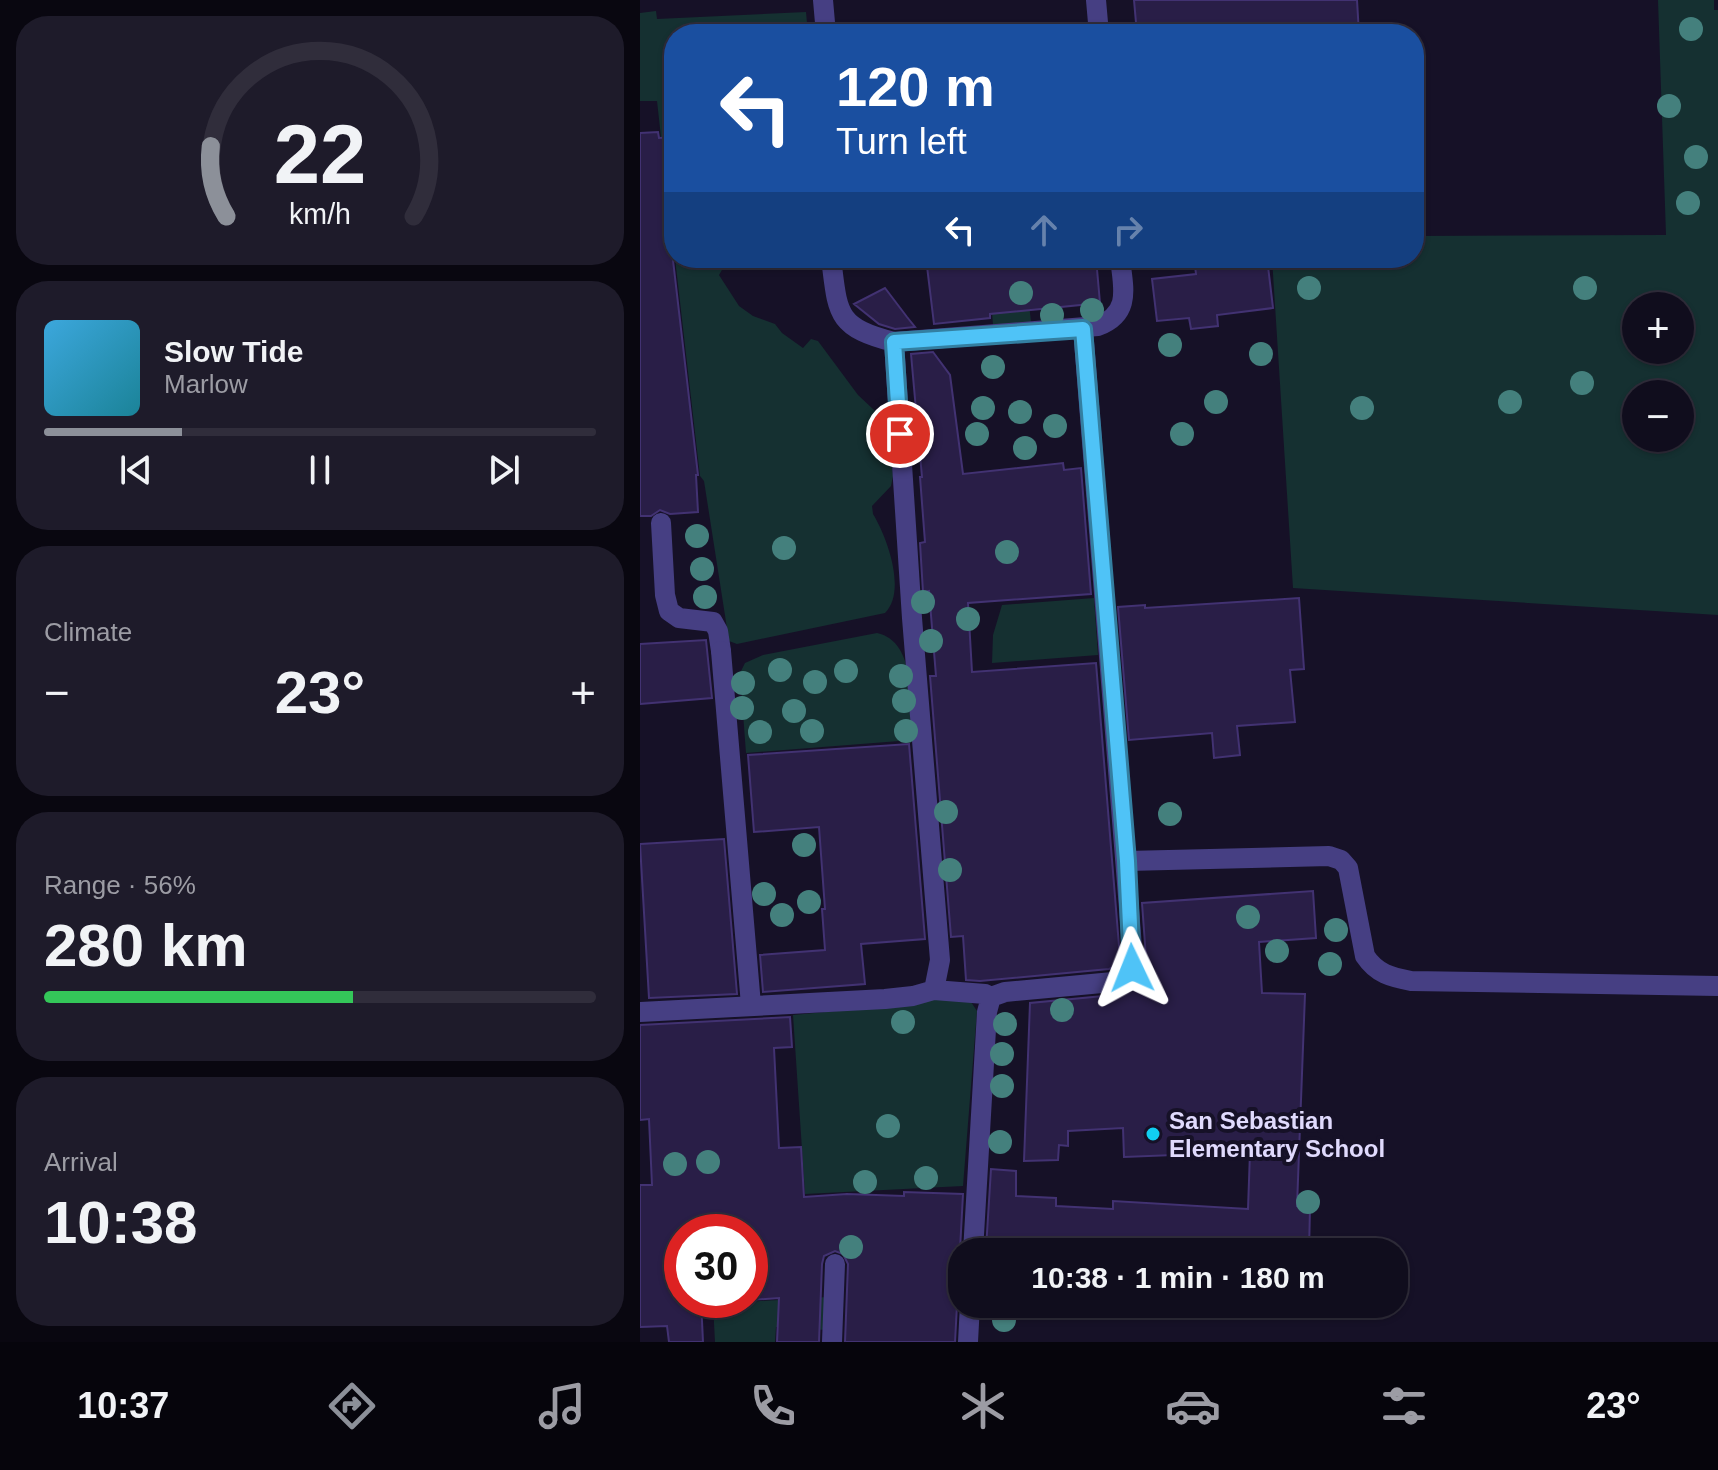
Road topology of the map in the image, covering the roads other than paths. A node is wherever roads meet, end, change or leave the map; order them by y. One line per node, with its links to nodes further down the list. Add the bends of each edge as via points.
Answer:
1 (823, 0): 3 (street)
2 (1096, 0): 4 (street)
3 (825, 24)
4 (1098, 24)
5 (832, 268): 8 (street, via 836,301 847,322 871,337)
6 (1121, 268): 7 (street, via 1124,294 1119,312 1107,323)
7 (1083, 329): 8 (street); 10 (street)
8 (894, 342): 12 (street, via 940,960)
9 (661, 523): 14 (street, via 665,604 679,618 713,622 718,631)
10 (1127, 861): 11 (street, via 1329,856 1341,860 1348,868 1365,956 1382,974 1395,978); 13 (street, via 1133,959 1129,974 1113,982)
11 (1718, 986)
12 (934, 990): 13 (street); 14 (street, via 885,999)
13 (991, 997): 16 (street)
14 (751, 1005): 15 (street)
15 (640, 1012)
16 (974, 1238)
17 (835, 1264): 19 (street)
18 (969, 1318): 20 (street)
19 (832, 1342)
20 (968, 1342)

